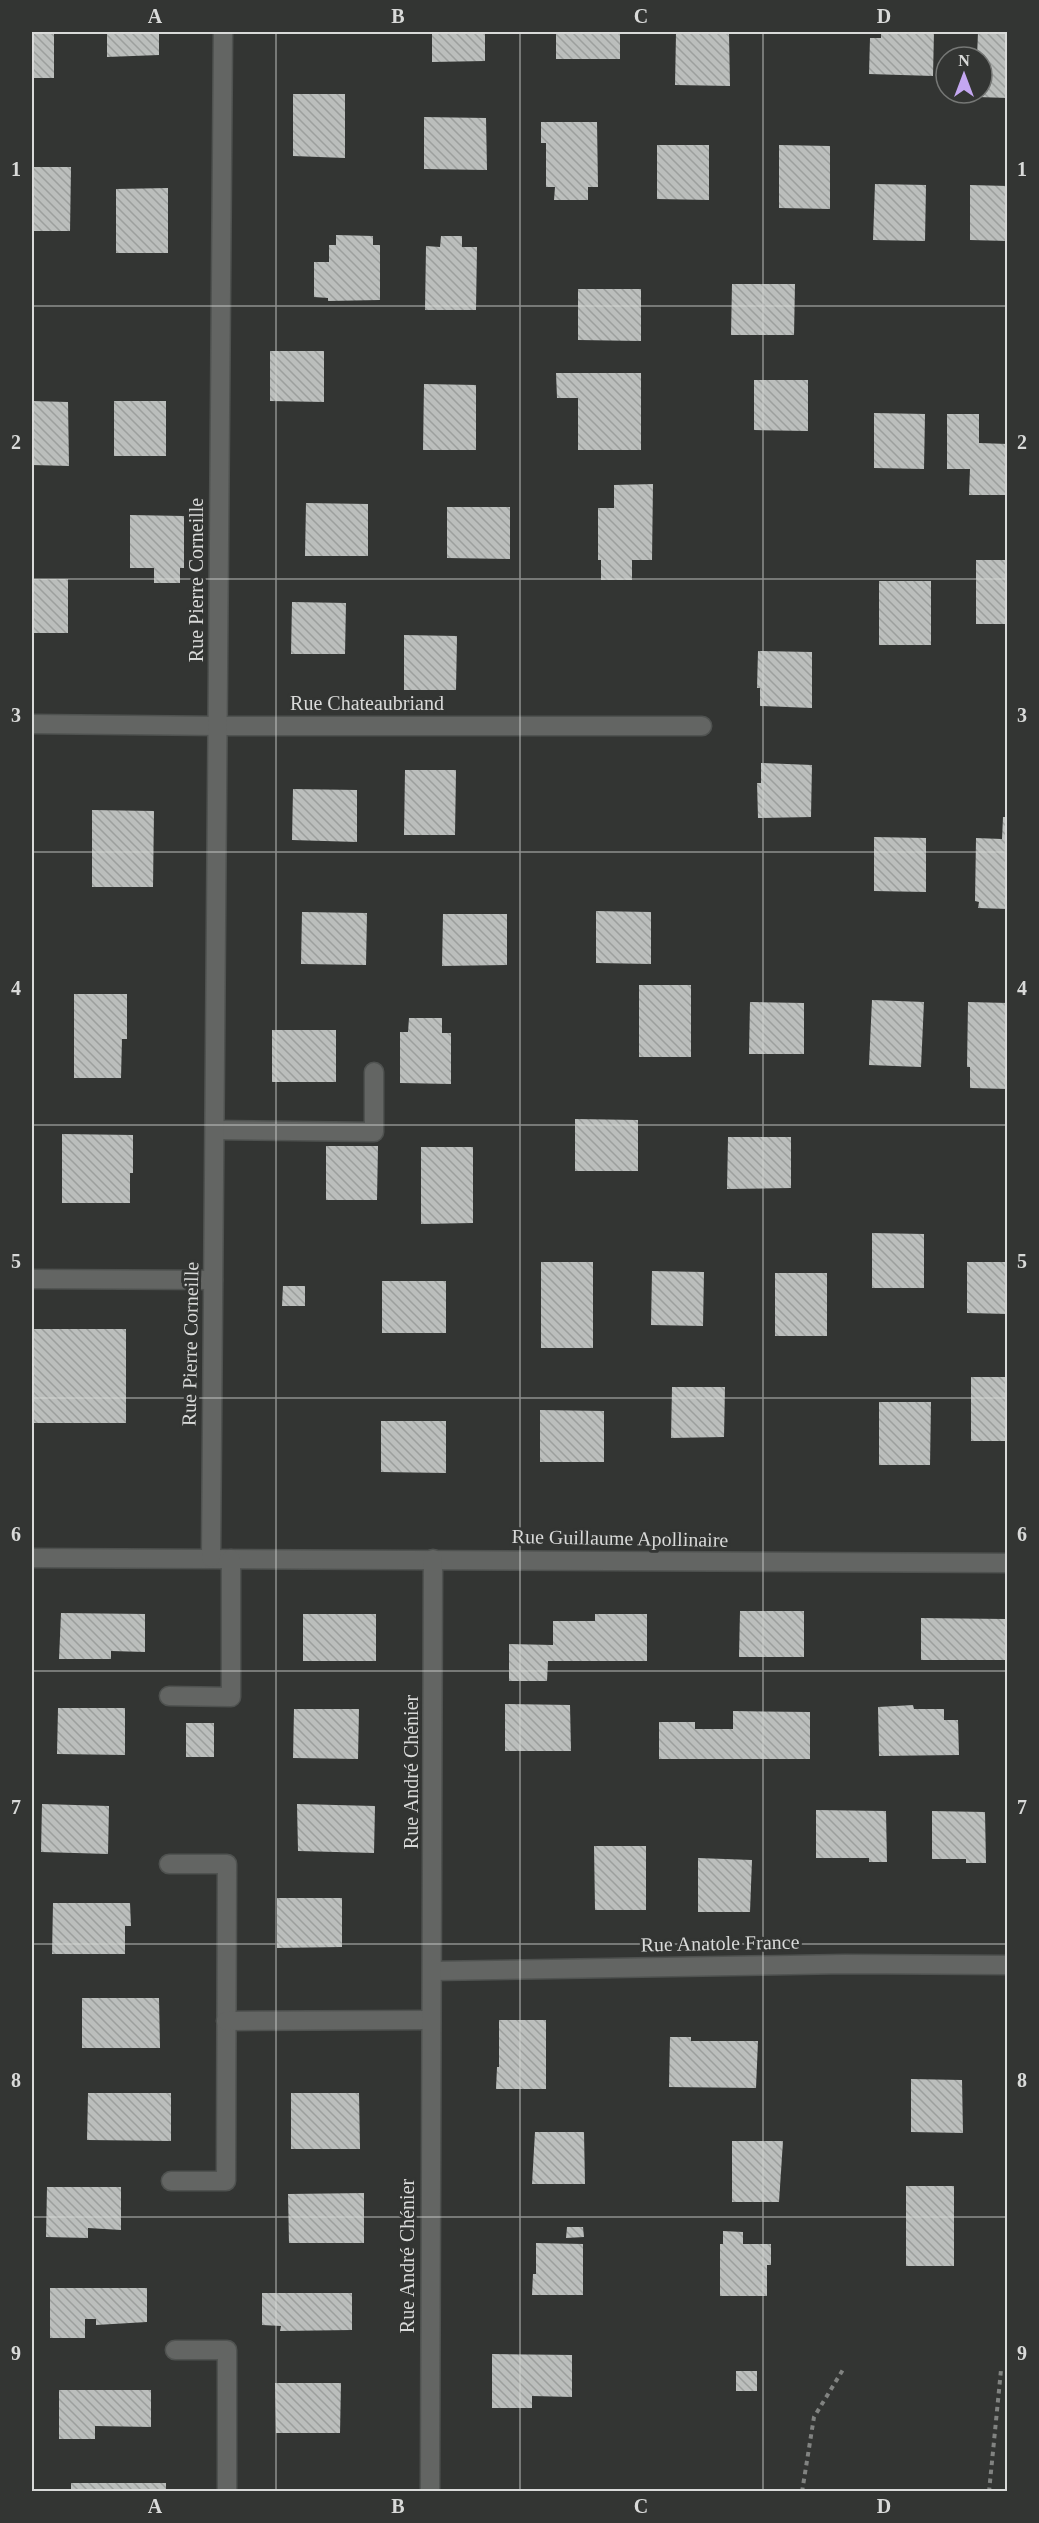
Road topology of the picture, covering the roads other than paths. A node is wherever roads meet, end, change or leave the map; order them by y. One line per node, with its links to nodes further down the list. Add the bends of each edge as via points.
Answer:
1 (223, 32): 3 (street, Rue Pierre Corneille)
2 (32, 724): 3 (street, Rue Chateaubriand)
3 (218, 726): 4 (street, Rue Chateaubriand); 6 (street, Rue Pierre Corneille)
4 (702, 726)
5 (375, 1072): 6 (street, via 374,1132)
6 (215, 1130): 8 (street, Rue Pierre Corneille)
7 (32, 1279): 8 (street)
8 (213, 1280): 10 (street, Rue Pierre Corneille)
9 (32, 1558): 10 (street, Rue Guillaume Apollinaire)
10 (211, 1558): 11 (street, Rue Guillaume Apollinaire)
11 (231, 1559): 12 (street, Rue Guillaume Apollinaire); 14 (street, via 231,1697)
12 (433, 1559): 13 (street, Rue Guillaume Apollinaire); 17 (street, Rue André Chénier)
13 (1008, 1563)
14 (169, 1695)
15 (169, 1864): 19 (street, via 227,1864)
16 (1008, 1965): 17 (street, Rue Anatole France)
17 (433, 1971): 18 (street, Rue André Chénier)
18 (430, 2020): 19 (street); 23 (street, Rue André Chénier)
19 (226, 2021): 20 (street, via 226,2181)
20 (171, 2181)
21 (175, 2350): 22 (street, via 227,2350)
22 (227, 2492)
23 (429, 2492)

